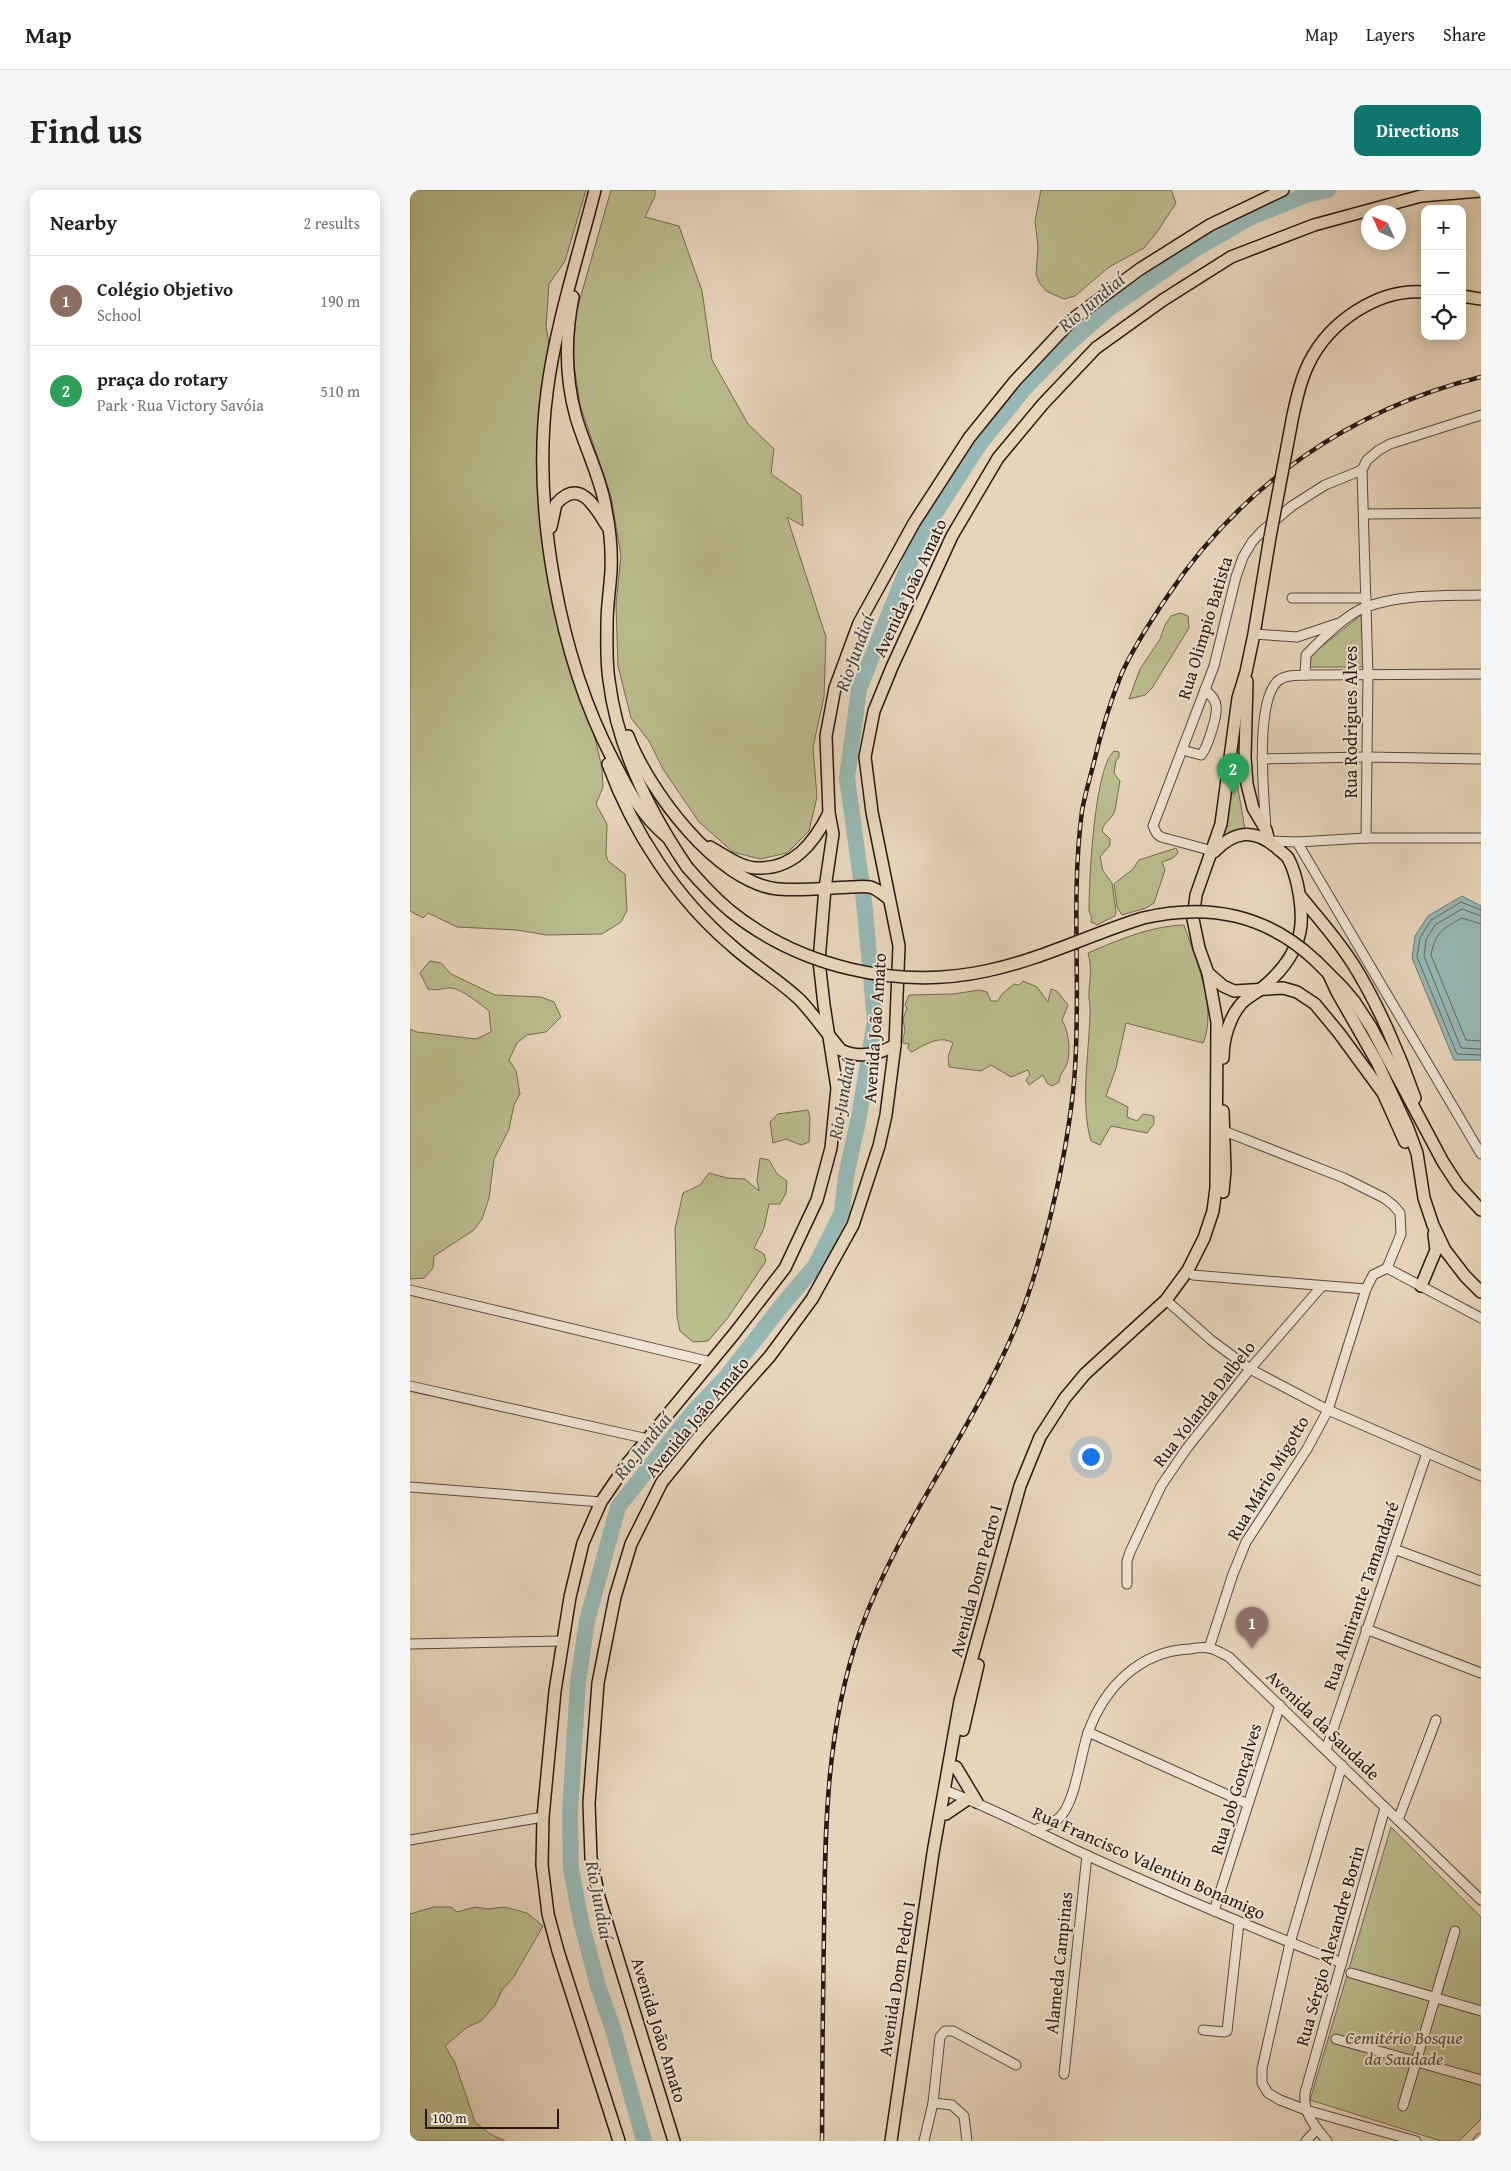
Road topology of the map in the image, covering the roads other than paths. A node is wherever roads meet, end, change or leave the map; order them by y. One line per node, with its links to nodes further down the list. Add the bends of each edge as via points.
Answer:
1 (595, 190): 4 (main road)
2 (1283, 190): 30 (main road, Avenida João Amato, via 1201,230 1140,269 1074,318 1015,381 969,438 914,523 859,623 835,688 826,736)
3 (1481, 191): 40 (main road, Avenida João Amato, via 1421,196 1314,225 1231,257 1096,348 998,458 952,536 874,710 865,757)
4 (580, 251): 12 (main road, via 568,328 568,371 577,417 603,493); 13 (main road, via 558,327 546,394 544,475)
5 (1421, 292): 18 (main road, bridge, via 1387,296 1363,306 1337,326 1309,362 1293,414)
6 (1466, 297): 7 (main road)
7 (1481, 299)
8 (1481, 415): 9 (street, Rua Olimpio Batista, via 1390,444 1373,455)
9 (1362, 470): 10 (street, Rua Rodrigues Alves); 24 (street, Rua Olimpio Batista, via 1325,485 1292,506 1252,542 1236,577 1223,636)
10 (1364, 514): 11 (street); 16 (street, Rua Rodrigues Alves)
11 (1481, 514)
12 (609, 530): 13 (main road, via 588,498 568,494 556,504 553,512); 19 (main road)
13 (549, 546): 25 (main road, via 577,674)
14 (1481, 595): 16 (street)
15 (1292, 598): 16 (street)
16 (1366, 602): 17 (street); 23 (street, Rua Rodrigues Alves)
17 (1345, 620): 18 (street, via 1297,637); 22 (street, via 1306,655)
18 (1254, 634): 20 (main road)
19 (608, 652): 32 (main road, via 608,680 621,734 634,773); 35 (main road, via 612,682 629,739 666,805)
20 (1246, 672): 31 (main road, via 1247,784 1253,808); 37 (main road, via 1238,698 1221,824)
21 (1481, 674): 23 (street)
22 (1304, 675): 23 (street); 29 (street, via 1286,677 1274,686 1269,698)
23 (1368, 675): 27 (street, Rua Rodrigues Alves)
24 (1205, 689): 26 (street, Rua Olimpio Batista); 26 (street, via 1214,699 1216,709 1206,748 1198,756)
25 (600, 736): 32 (main road, via 638,807); 44 (main road, via 626,810 667,874 730,945 790,991)
26 (1182, 750): 37 (street, Rua Olimpio Batista, via 1154,822 1154,830 1161,837)
27 (1368, 757): 28 (street); 29 (street); 33 (street, Rua Rodrigues Alves)
28 (1481, 758)
29 (1262, 759): 31 (street)
30 (829, 813): 35 (main road, via 820,832 805,850 784,864 755,868 734,861); 38 (main road, Avenida João Amato, via 833,834)
31 (1267, 835): 36 (street); 37 (main road, via 1237,835 1224,841); 39 (main road, via 1288,858)
32 (667, 837): 42 (main road, bridge, via 686,867 730,910 764,934 805,955 864,972 936,977 985,971 1143,918 1165,913 1205,911 1246,918 1264,925 1300,946)
33 (1366, 838): 34 (street); 36 (street)
34 (1481, 838)
35 (698, 839): 38 (main road, via 726,867 750,881 776,889)
36 (1297, 842): 49 (street)
37 (1212, 853): 41 (main road, via 1196,895 1193,919)
38 (826, 888): 40 (main road, via 871,887); 44 (main road, Avenida João Amato, via 819,961)
39 (1301, 897): 43 (main road, via 1300,933 1278,973); 47 (main road, via 1358,973 1391,1040)
40 (889, 899): 45 (main road, Avenida João Amato, via 899,946)
41 (1208, 973): 43 (main road, via 1234,991); 46 (main road, via 1217,1022)
42 (1329, 975): 47 (main road, via 1354,1001); 50 (main road, via 1407,1126 1417,1153)
43 (1262, 988): 46 (main road, via 1241,1004 1230,1022 1223,1048); 50 (main road, via 1297,992 1315,1004 1339,1033 1383,1093)
44 (829, 1037): 45 (main road, via 849,1054 878,1053); 62 (main road, Avenida João Amato, via 837,1088 831,1148 817,1200 785,1268)
45 (895, 1045): 116 (main road, Avenida João Amato, via 879,1146 853,1225 812,1299 770,1356 662,1482 631,1544 615,1597 598,1683 589,1803 591,1858 599,1897)
46 (1219, 1090): 48 (main road, Avenida Dom Pedro I)
47 (1424, 1123): 51 (main road, via 1458,1185)
48 (1220, 1129): 53 (street, via 1344,1178 1389,1201 1400,1213 1402,1221 1401,1234); 54 (main road, Avenida Dom Pedro I, via 1225,1170 1218,1216); 60 (main road, Avenida Dom Pedro I, via 1213,1210 1200,1246)
49 (1481, 1154)
50 (1421, 1183): 52 (main road)
51 (1481, 1210)
52 (1433, 1225): 56 (main road, via 1436,1250); 59 (main road, via 1445,1250)
53 (1387, 1268): 56 (street); 57 (street, via 1373,1275)
54 (1193, 1275): 55 (street); 60 (main road, Avenida Dom Pedro I)
55 (1322, 1286): 57 (street); 63 (street, Rua Yolanda Dalbelo)
56 (1421, 1286): 61 (street)
57 (1366, 1289): 65 (street, Rua Mário Migotto)
58 (410, 1290): 62 (street)
59 (1481, 1292)
60 (1168, 1302): 63 (street); 84 (main road, Avenida Dom Pedro I, via 1091,1378 1057,1419 1037,1457 1010,1541); 85 (main road, Avenida Dom Pedro I, via 1085,1374 1040,1437 1020,1486 960,1702)
61 (1481, 1318)
62 (711, 1362): 66 (main road, Avenida João Amato)
63 (1250, 1369): 65 (street); 73 (street, Rua Yolanda Dalbelo, via 1161,1486 1130,1552)
64 (410, 1386): 66 (street)
65 (1328, 1410): 67 (street); 77 (street, Rua Mário Migotto, via 1307,1449 1246,1542)
66 (648, 1439): 70 (main road, Avenida João Amato)
67 (1427, 1453): 68 (street); 71 (street, Rua Almirante Tamandaré)
68 (1481, 1476)
69 (410, 1487): 70 (street)
70 (601, 1502): 75 (main road, Avenida João Amato, via 584,1543)
71 (1394, 1549): 72 (street); 74 (street, Rua Almirante Tamandaré)
72 (1481, 1582)
73 (1127, 1584)
74 (1366, 1629): 78 (street); 82 (street, Rua Almirante Tamandaré)
75 (563, 1641): 76 (street); 90 (main road, Avenida João Amato)
76 (410, 1644)
77 (1209, 1648): 79 (street, Avenida da Saudade, via 1229,1657); 81 (street, Avenida da Saudade, via 1176,1649 1151,1657 1131,1670 1114,1685)
78 (1481, 1673)
79 (1280, 1704): 82 (street, Avenida da Saudade); 87 (street, Rua Job Gonçalves)
80 (1436, 1720): 91 (street)
81 (1088, 1732): 87 (street); 92 (street, Avenida da Saudade, via 1069,1804 1060,1817)
82 (1326, 1750): 83 (street, Avenida da Saudade)
83 (1342, 1766): 88 (street, Avenida da Saudade); 99 (street)
84 (956, 1767): 85 (main road, Avenida Dom Pedro I); 86 (main road)
85 (947, 1791): 86 (street, Rua Francisco Valentin Bonamigo); 89 (main road, Avenida Dom Pedro I); 117 (main road, Avenida Dom Pedro I)
86 (972, 1801): 89 (main road); 92 (street, Rua Francisco Valentin Bonamigo)
87 (1248, 1804): 96 (street, Rua Job Gonçalves)
88 (1385, 1808): 91 (street, Avenida da Saudade); 100 (street, Rua Sérgio Alexandre Borin)
89 (946, 1814): 118 (main road, Avenida Dom Pedro I)
90 (543, 1817): 93 (street); 115 (main road, Avenida João Amato, via 542,1865 548,1914)
91 (1398, 1820): 95 (street, Avenida da Saudade)
92 (1034, 1830): 94 (street, Rua Francisco Valentin Bonamigo)
93 (410, 1840)
94 (1086, 1855): 96 (street, Rua Francisco Valentin Bonamigo); 108 (street, Alameda Campinas)
95 (1481, 1900)
96 (1214, 1911): 97 (street, Rua Francisco Valentin Bonamigo)
97 (1239, 1922): 99 (street, Rua Francisco Valentin Bonamigo); 104 (street, via 1227,2031)
98 (1455, 1931): 102 (street)
99 (1290, 1943): 100 (street, Rua Francisco Valentin Bonamigo); 112 (street, via 1262,2069 1262,2083 1268,2093)
100 (1342, 1963): 112 (street, Rua Sérgio Alexandre Borin, via 1305,2093)
101 (1351, 1973): 102 (street)
102 (1437, 1997): 103 (street); 106 (street)
103 (1481, 2012)
104 (1203, 2030)
105 (1336, 2039): 106 (street)
106 (1416, 2061): 109 (street); 111 (street)
107 (1016, 2065): 110 (street, via 953,2032 945,2031 940,2037)
108 (1064, 2074)
109 (1481, 2080)
110 (933, 2103): 119 (street); 120 (street, via 952,2105 964,2116)
111 (1403, 2106)
112 (1306, 2110): 113 (street); 123 (street)
113 (1317, 2129): 121 (street); 122 (street)
114 (1481, 2138): 124 (street)
115 (619, 2141)
116 (674, 2141)
117 (891, 2141)
118 (898, 2141)
119 (924, 2141)
120 (967, 2141)
121 (1306, 2141)
122 (1327, 2141)
123 (1416, 2141)
124 (1478, 2141)

